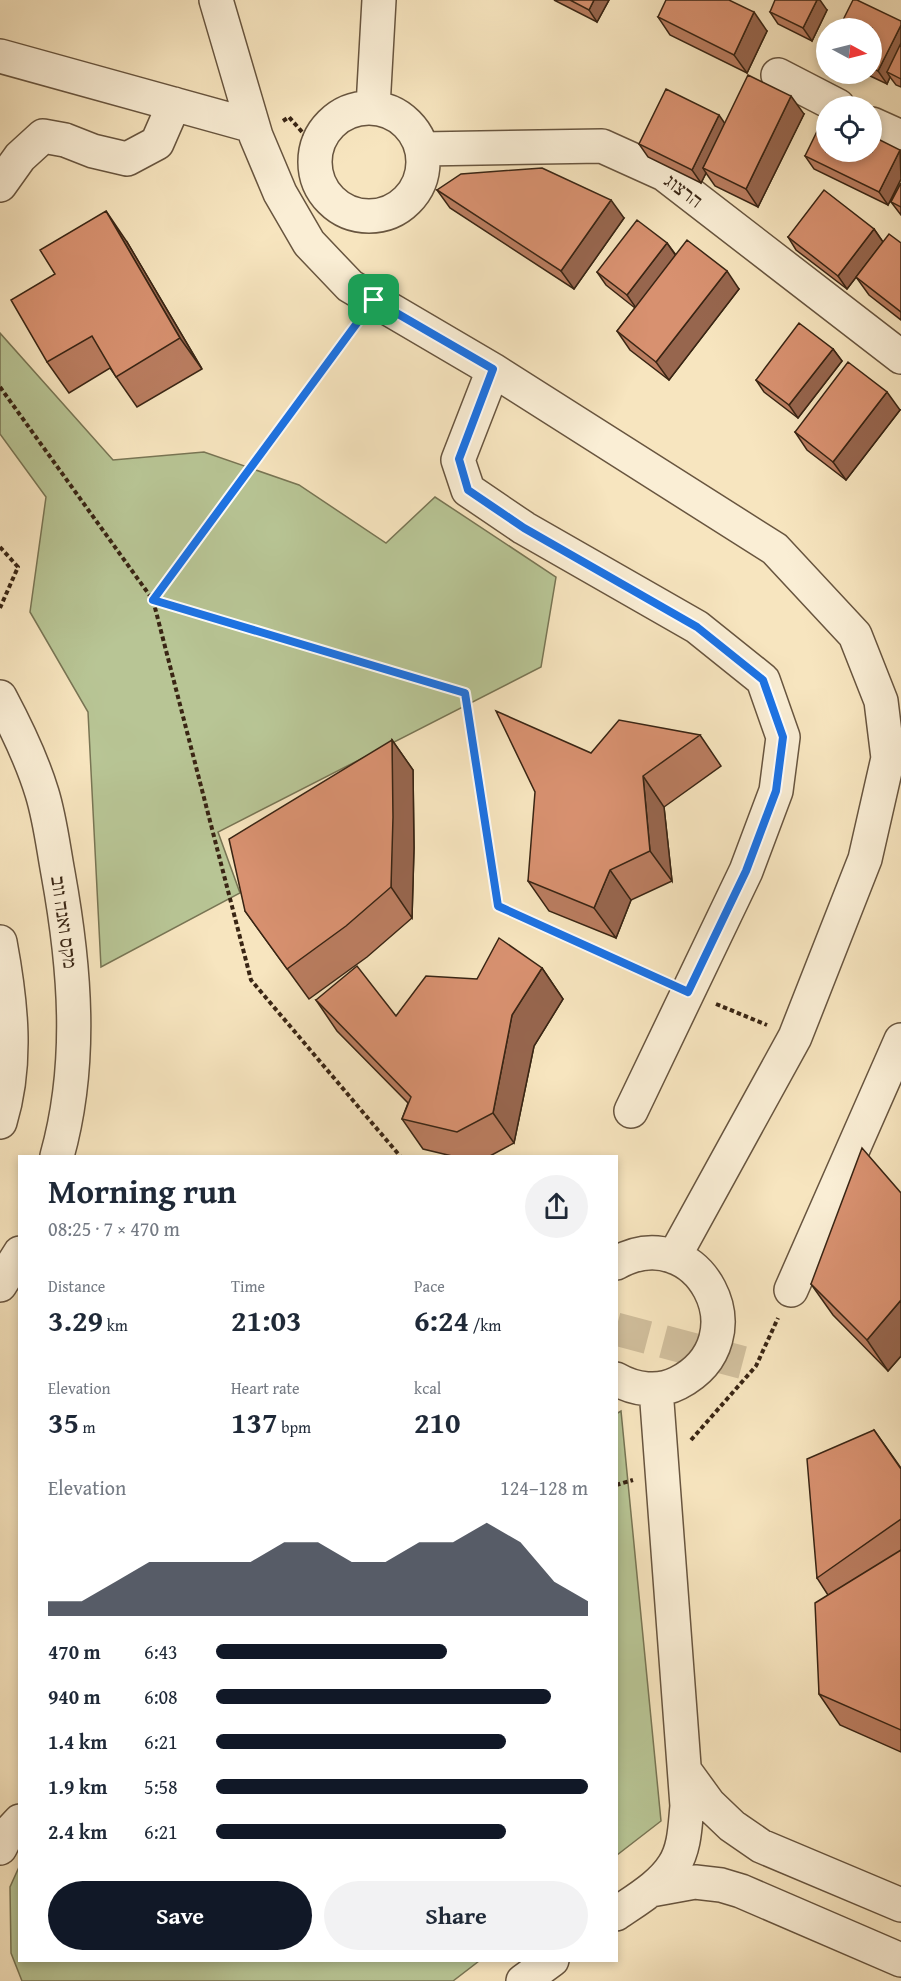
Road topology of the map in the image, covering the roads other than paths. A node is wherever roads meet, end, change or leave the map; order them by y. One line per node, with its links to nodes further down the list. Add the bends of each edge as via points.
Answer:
1 (216, 0): 8 (street)
2 (379, 0): 7 (street)
3 (0, 56): 6 (street)
4 (778, 75): 5 (street)
5 (819, 96)
6 (174, 104): 8 (street); 12 (street, via 157,143 127,159 43,136 20,157)
7 (373, 107): 11 (street, via 404,120); 11 (street, via 355,109 324,130 316,146 314,165 327,198 341,210 358,216 394,211 419,185)
8 (253, 126): 14 (street, via 280,193 309,243 350,286)
9 (882, 128): 10 (street)
10 (901, 137)
11 (422, 149): 13 (street, הרצוג, via 602,146 664,174)
12 (0, 184)
13 (901, 357)
14 (493, 369): 16 (street, via 775,549 855,635); 19 (street, via 459,459 468,490 524,528 697,627 763,680 783,737 776,791 746,871)
15 (0, 697): 21 (street, מקס ואנה ווב, via 42,792 66,916 75,1037 71,1090)
16 (893, 727): 23 (street, via 865,859 795,1037)
17 (0, 942): 20 (street, via 12,1056)
18 (901, 1040): 26 (street)
19 (631, 1111)
20 (0, 1122)
21 (57, 1155)
22 (18, 1256): 25 (street)
23 (674, 1257): 24 (street, via 651,1252); 28 (street, via 690,1265 713,1294 718,1330 704,1364 690,1377)
24 (618, 1262)
25 (0, 1285)
26 (791, 1290)
27 (618, 1380): 28 (street, via 637,1388)
28 (656, 1389): 29 (street)
29 (685, 1771): 30 (street, via 684,1837 674,1865); 31 (street, via 709,1804 761,1846)
30 (651, 1890): 32 (street); 33 (street, via 695,1882 721,1885)
31 (901, 1905)
32 (618, 1913)
33 (901, 1960)
34 (549, 1962): 35 (street)
35 (523, 1981)

